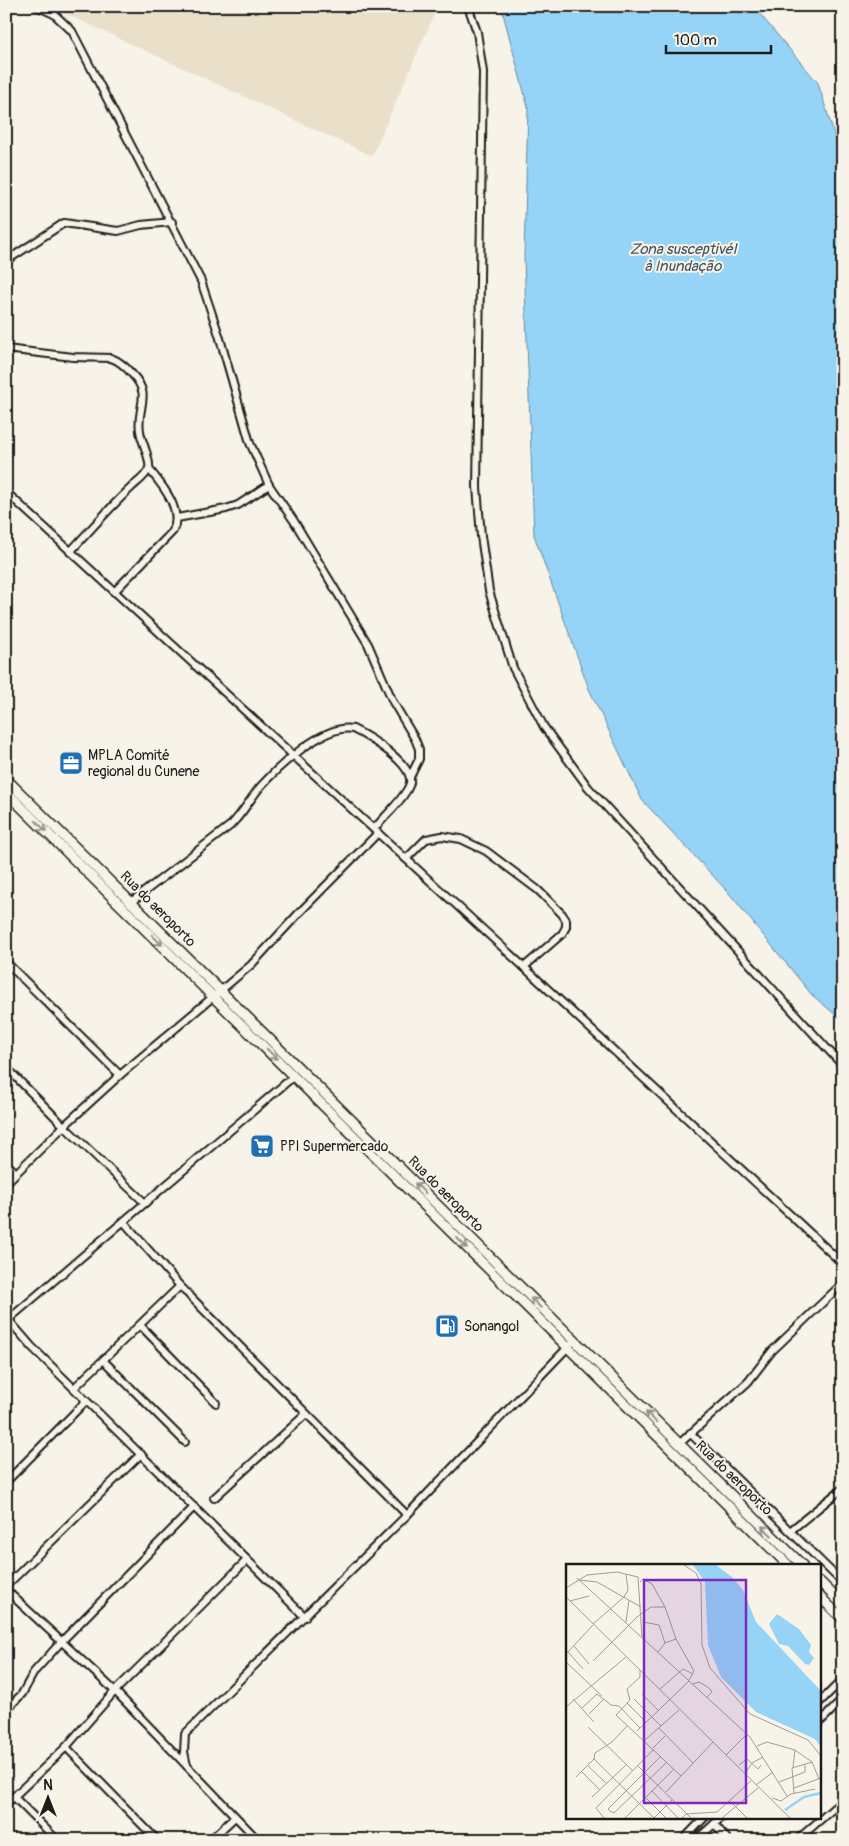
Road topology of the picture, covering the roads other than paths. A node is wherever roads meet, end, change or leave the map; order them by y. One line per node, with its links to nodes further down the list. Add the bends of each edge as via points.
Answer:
1 (36, 6): 3 (street, via 54,14 72,31)
2 (468, 6): 22 (street, via 477,32 483,72 477,487 489,591 513,668 544,727 588,787)
3 (172, 222): 4 (street, via 118,231 64,223); 7 (street, via 201,281 250,443)
4 (6, 261)
5 (6, 348): 6 (street, via 73,357 112,358 122,364 142,387 139,430)
6 (149, 469): 9 (street, via 164,488); 10 (street)
7 (269, 485): 9 (street, via 238,505); 13 (street, via 294,520 368,644 393,702 415,739 419,759)
8 (6, 492): 10 (street)
9 (176, 518): 11 (street, via 173,531)
10 (70, 552): 11 (street)
11 (114, 592): 12 (street)
12 (292, 756): 13 (street, via 326,734 348,728 383,748 404,765); 16 (street); 18 (street, via 263,784 230,825)
13 (410, 777): 16 (street, via 406,792)
14 (6, 779): 18 (main road, Rua do aeroporto)
15 (6, 792): 21 (main road, Rua do aeroporto, one-way to 21)
16 (376, 831): 17 (street); 21 (street, via 258,958)
17 (406, 859): 20 (street); 20 (street, via 426,839 442,836 461,838 486,850 538,890 562,914 566,927)
18 (131, 902): 21 (main road, Rua do aeroporto)
19 (6, 962): 24 (street)
20 (524, 967): 32 (street)
21 (217, 992): 24 (street); 25 (main road, Rua do aeroporto, one-way to 25); 37 (main road, Rua do aeroporto, one-way to 21)
22 (843, 1066)
23 (6, 1067): 26 (street)
24 (120, 1074): 26 (street)
25 (294, 1076): 30 (street); 37 (main road, Rua do aeroporto, one-way to 37)
26 (64, 1126): 28 (street); 30 (street)
27 (6, 1163): 28 (street)
28 (16, 1173): 29 (street)
29 (6, 1183)
30 (145, 1203): 31 (street)
31 (124, 1222): 34 (street); 35 (street)
32 (843, 1264)
33 (843, 1283): 43 (street, via 772,1352 748,1382)
34 (180, 1286): 36 (street); 42 (street)
35 (8, 1318): 39 (street)
36 (140, 1326): 38 (street); 41 (street)
37 (571, 1344): 45 (main road, Rua do aeroporto, one-way to 37); 51 (street); 54 (main road, Rua do aeroporto)
38 (103, 1360): 39 (street); 44 (street)
39 (74, 1388): 40 (street)
40 (86, 1401): 46 (street); 47 (street)
41 (216, 1403)
42 (306, 1414): 49 (street); 51 (street)
43 (690, 1433): 45 (street); 52 (street)
44 (185, 1442)
45 (679, 1444): 55 (main road, Rua do aeroporto, one-way to 45)
46 (141, 1454): 50 (street); 58 (street)
47 (6, 1482)
48 (843, 1488): 52 (street)
49 (214, 1498)
50 (194, 1507): 53 (street); 64 (street)
51 (407, 1515): 62 (street)
52 (790, 1531): 56 (street)
53 (247, 1560): 62 (street); 66 (street)
54 (787, 1564)
55 (801, 1564)
56 (843, 1583)
57 (822, 1584): 61 (main road)
58 (6, 1586)
59 (6, 1590): 64 (street)
60 (822, 1599): 63 (main road)
61 (843, 1605)
62 (305, 1617): 72 (street, via 185,1734)
63 (843, 1619)
64 (62, 1641): 66 (street); 69 (street)
65 (843, 1679): 68 (street)
66 (115, 1691): 71 (street); 72 (street)
67 (843, 1699): 70 (street)
68 (822, 1700)
69 (6, 1710)
70 (822, 1720)
71 (66, 1747): 73 (street); 81 (street)
72 (187, 1766): 76 (street)
73 (14, 1797): 75 (street); 80 (street)
74 (843, 1800): 87 (street)
75 (6, 1804)
76 (235, 1817): 82 (street); 83 (street)
77 (704, 1818): 84 (street)
78 (721, 1818): 79 (street)
79 (714, 1824): 85 (street); 86 (street)
80 (57, 1840)
81 (157, 1840)
82 (210, 1840)
83 (258, 1840)
84 (683, 1840)
85 (696, 1840)
86 (728, 1840)
87 (797, 1840)

